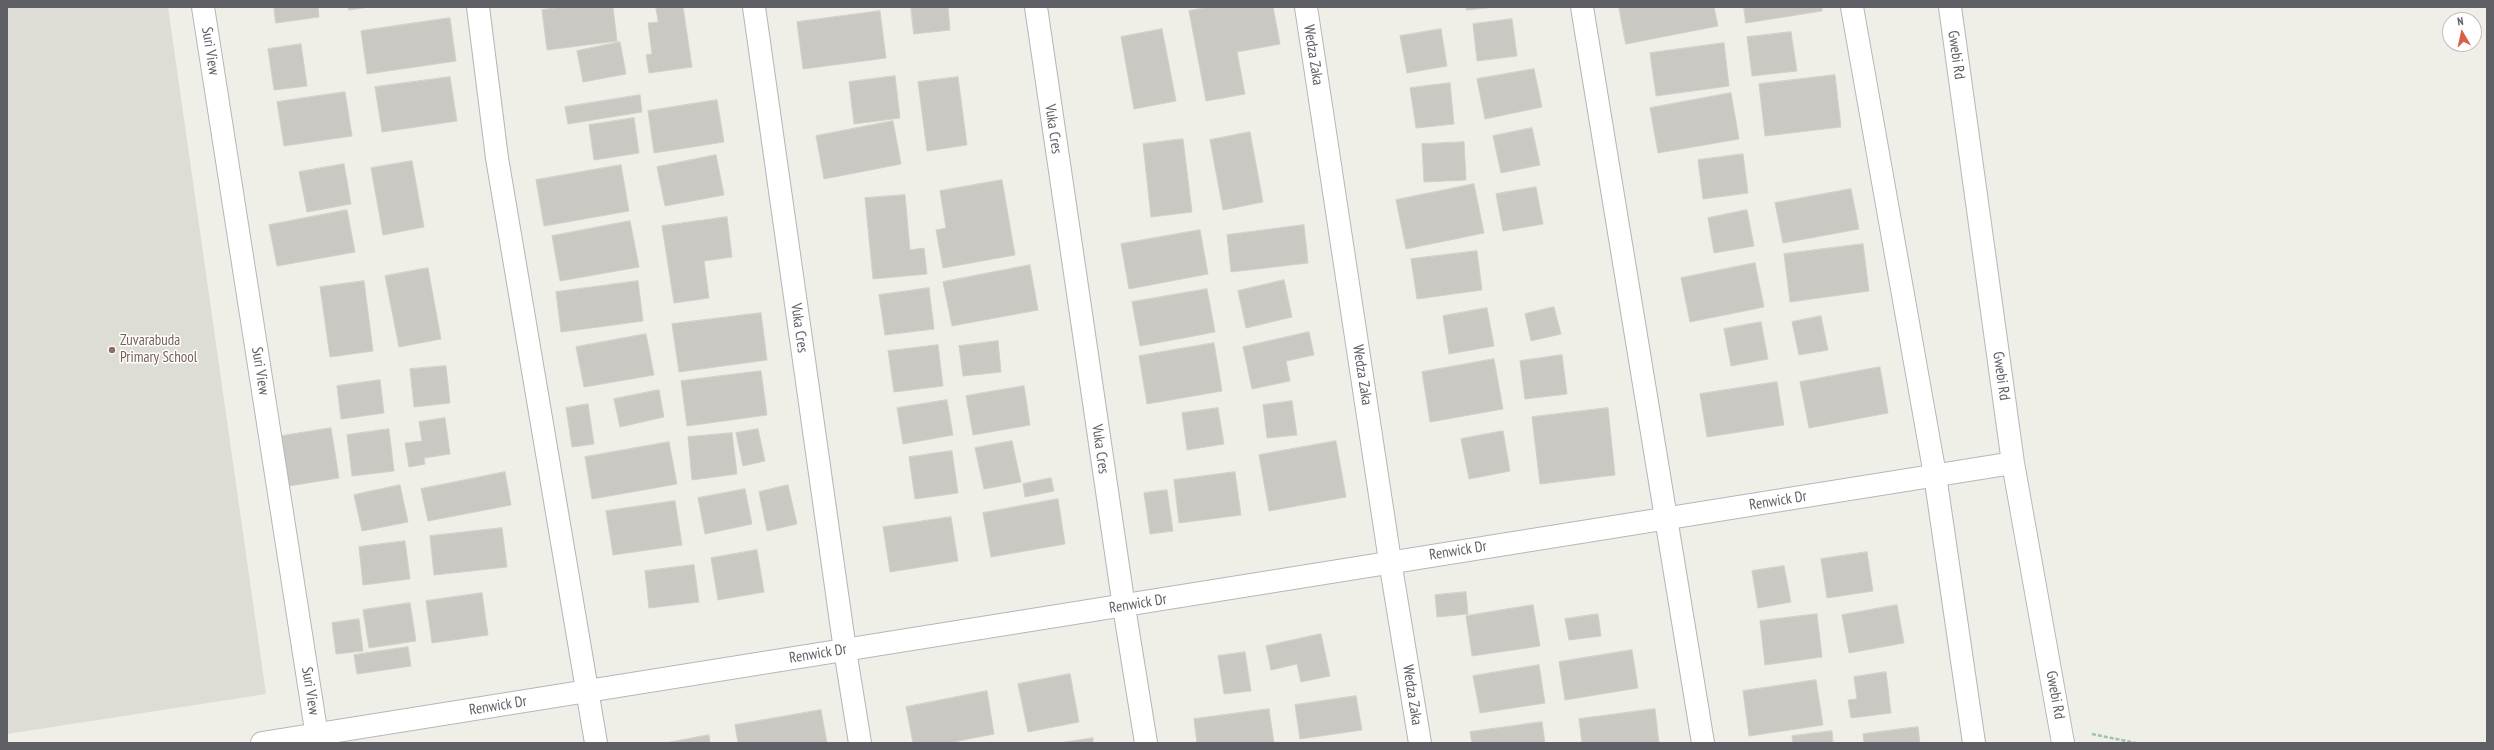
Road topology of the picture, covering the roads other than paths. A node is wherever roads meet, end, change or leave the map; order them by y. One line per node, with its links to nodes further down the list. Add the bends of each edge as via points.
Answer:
1 (203, 7): 17 (street, Suri View)
2 (478, 7): 15 (street, via 497,158)
3 (754, 7): 14 (street, Vuka Cres)
4 (1036, 7): 13 (street, Vuka Cres)
5 (1306, 7): 12 (street, Wedza Zaka)
6 (1582, 7): 11 (street)
7 (1852, 7): 10 (street)
8 (1950, 7): 9 (street, Gwebi Rd)
9 (2013, 463): 10 (street, Renwick Dr); 16 (street, Gwebi Rd)
10 (1935, 475): 11 (street, Renwick Dr); 24 (street)
11 (1666, 519): 12 (street, Renwick Dr); 23 (street)
12 (1390, 561): 13 (street, Renwick Dr); 22 (street, Wedza Zaka)
13 (1124, 607): 14 (street, Renwick Dr); 21 (street, Vuka Cres)
14 (845, 650): 15 (street, Renwick Dr); 20 (street, Vuka Cres)
15 (588, 693): 17 (street, Renwick Dr); 19 (street)
16 (2061, 735)
17 (317, 739): 18 (street, Renwick Dr)
18 (262, 743)
19 (596, 743)
20 (860, 743)
21 (1146, 743)
22 (1420, 743)
23 (1703, 743)
24 (1974, 743)

